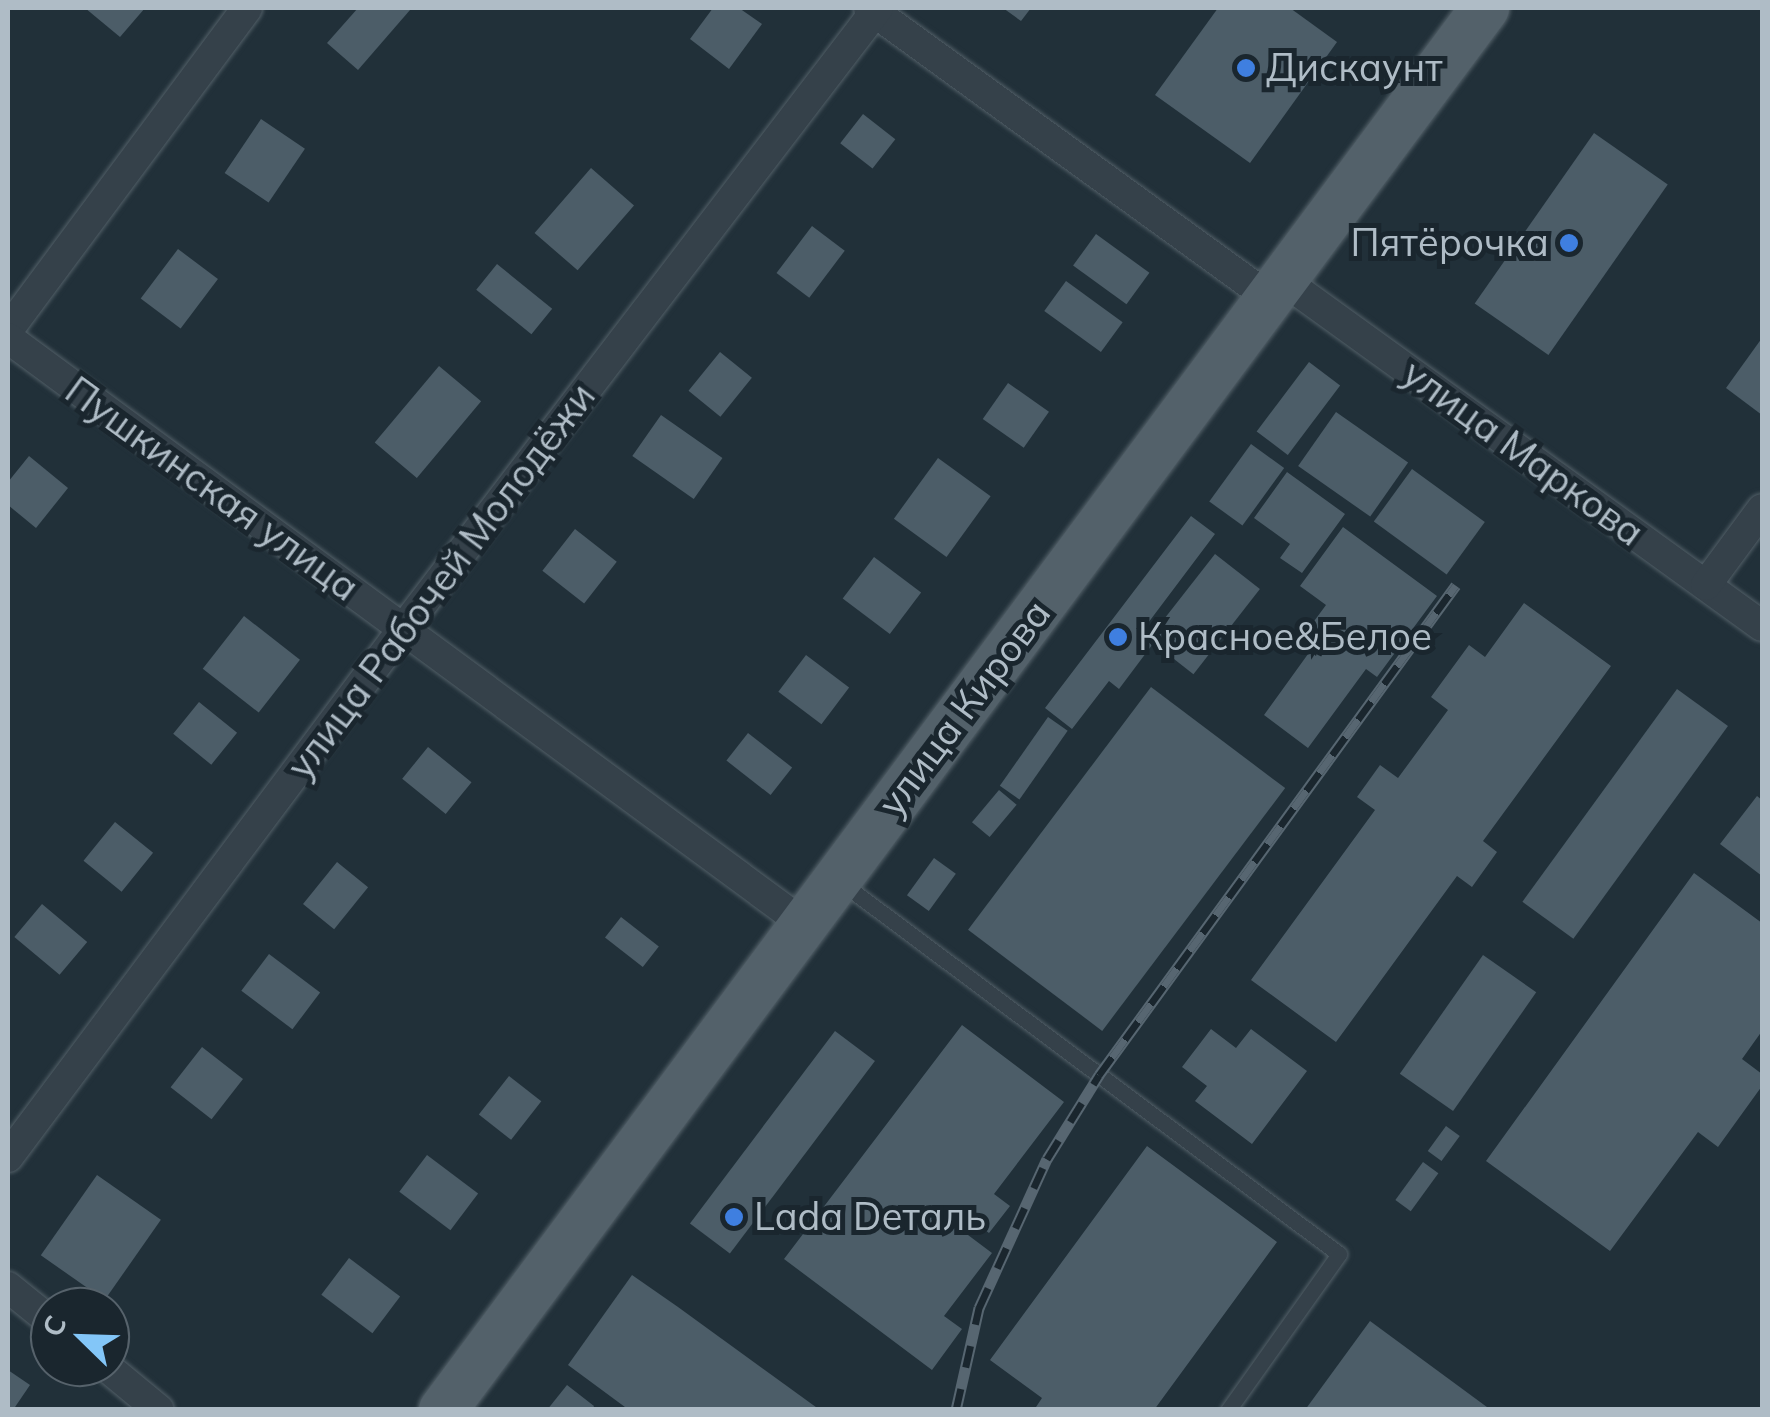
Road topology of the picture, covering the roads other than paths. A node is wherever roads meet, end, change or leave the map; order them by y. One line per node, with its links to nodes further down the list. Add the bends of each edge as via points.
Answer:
1 (247, 8): 5 (street)
2 (1485, 8): 4 (main road, улица Кирова)
3 (874, 9): 4 (street, улица Маркова); 9 (street, улица Рабочей Молодёжи)
4 (1276, 289): 7 (street, улица Маркова); 10 (main road, улица Кирова)
5 (8, 334): 9 (street, Пушкинская улица)
6 (1762, 508): 7 (street)
7 (1706, 585): 8 (street, улица Маркова)
8 (1762, 626)
9 (403, 629): 11 (street, Пушкинская улица); 12 (street, улица Рабочей Молодёжи)
10 (837, 880): 11 (main road, улица Кирова); 18 (lane, via 1339,1254)
11 (804, 924): 17 (main road, улица Кирова)
12 (8, 1157)
13 (8, 1287): 14 (street)
14 (30, 1305)
15 (130, 1386): 16 (street)
16 (159, 1410)
17 (443, 1410)
18 (1228, 1410)

